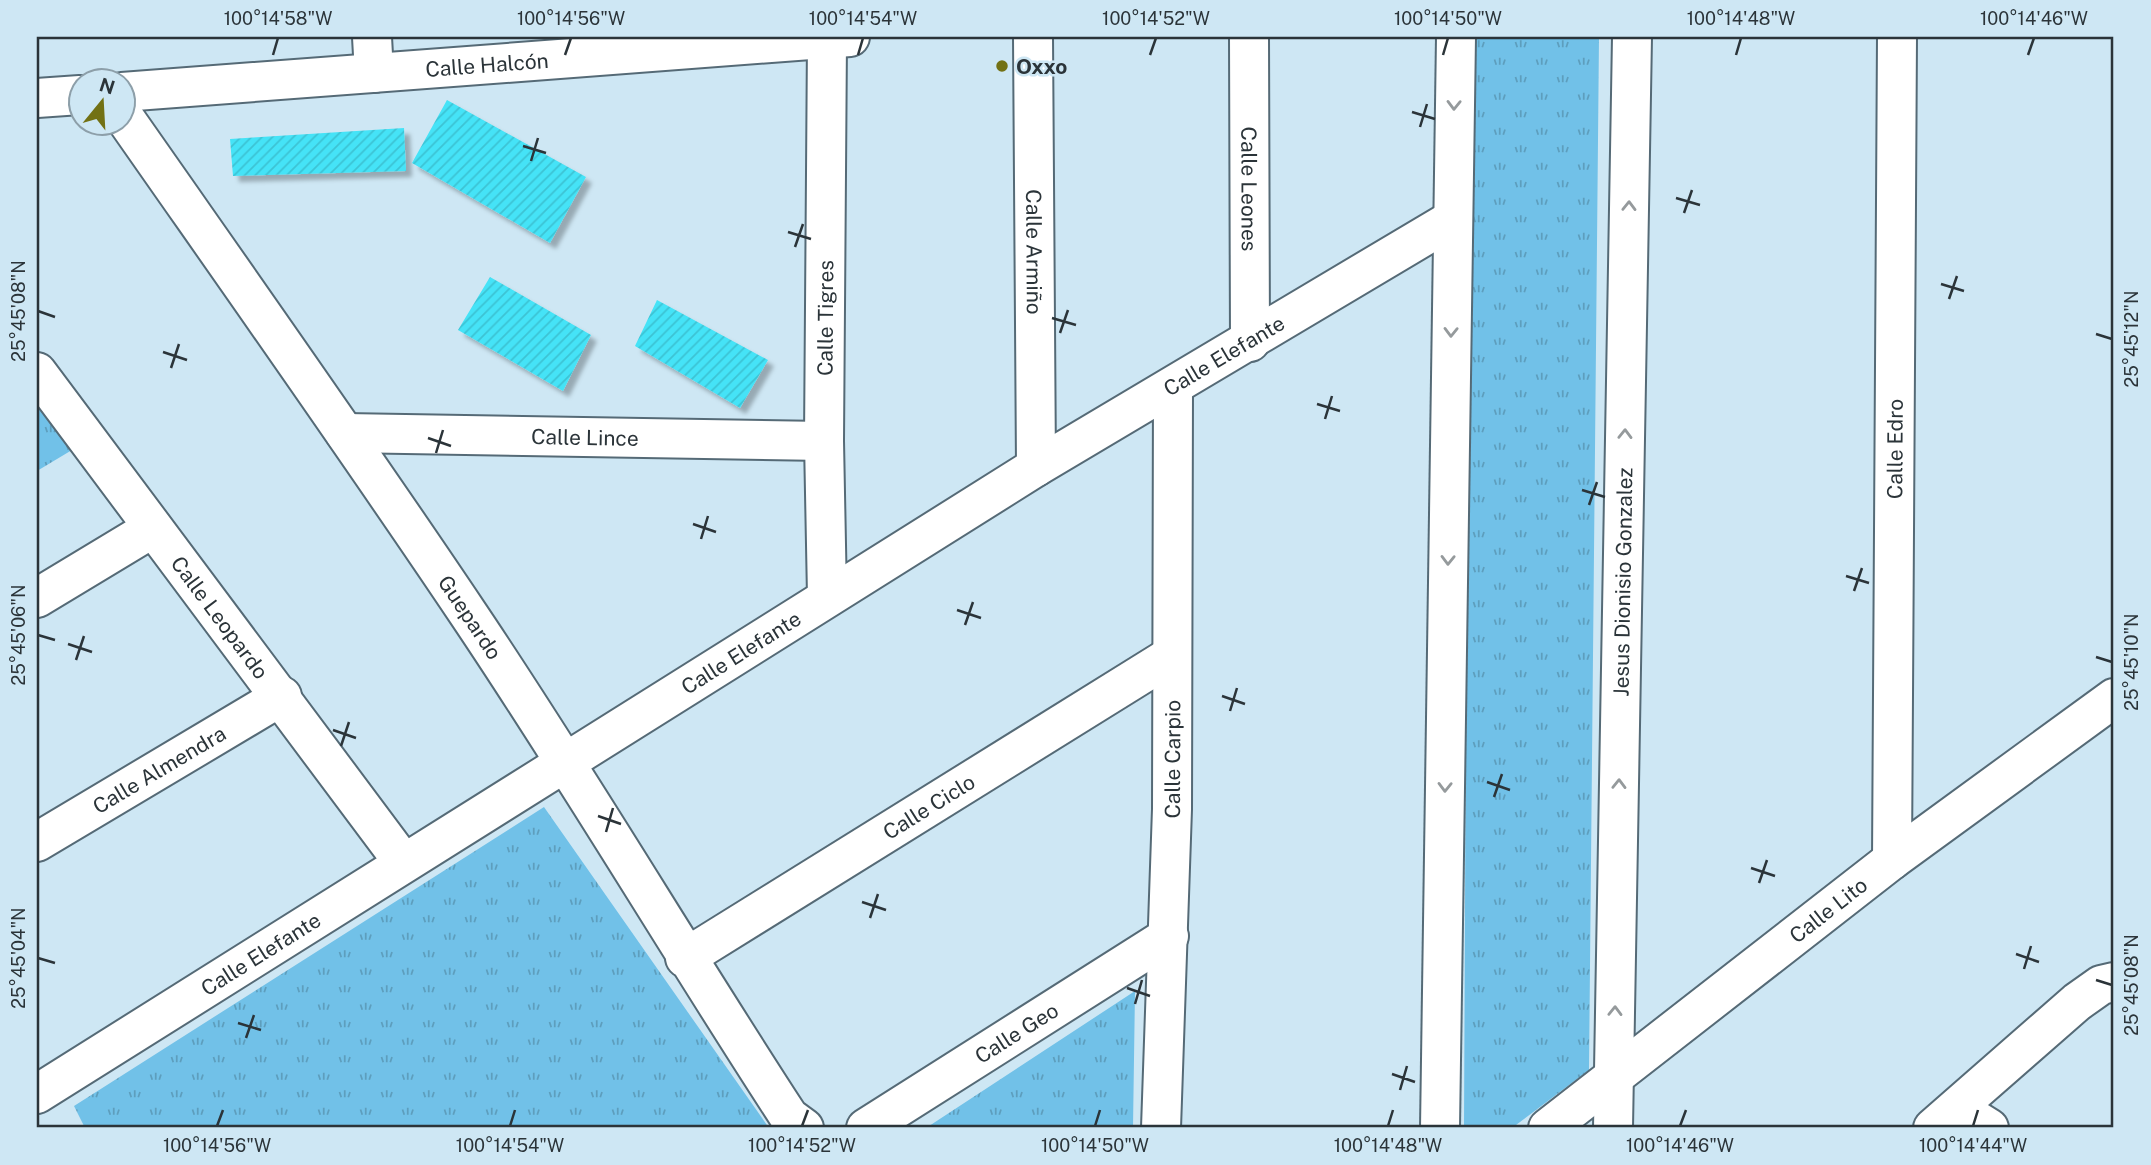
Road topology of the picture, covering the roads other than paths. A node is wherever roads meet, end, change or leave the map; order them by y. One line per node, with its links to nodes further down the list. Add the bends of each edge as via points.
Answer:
1 (1033, 37): 18 (street, Calle Armiño)
2 (1249, 37): 13 (street, Calle Leones)
3 (1456, 37): 12 (street, one-way to 12)
4 (1632, 37): 32 (street, Jesus Dionisio Gonzalez, one-way to 4)
5 (1897, 37): 27 (street, Calle Edro)
6 (839, 38): 7 (street, Calle Halcón); 17 (street, Calle Tigres)
7 (373, 55): 8 (street, Calle Halcón)
8 (136, 90)
9 (66, 96): 10 (street)
10 (37, 98)
11 (136, 134): 16 (street, Guepardo)
12 (1452, 219): 13 (street, Calle Elefante); 38 (street, one-way to 38)
13 (1250, 342): 15 (street, Calle Elefante)
14 (37, 372): 19 (street, Calle Leopardo)
15 (1173, 388): 18 (street, Calle Elefante); 22 (street, Calle Carpio)
16 (345, 433): 17 (street, Calle Lince); 25 (street, Guepardo)
17 (824, 441): 20 (street, Calle Tigres)
18 (1036, 467): 20 (street, Calle Elefante)
19 (153, 528): 21 (street); 23 (street, Calle Leopardo)
20 (827, 596): 25 (street, Calle Elefante)
21 (37, 598)
22 (1171, 656): 29 (street, Calle Carpio); 30 (street, Calle Ciclo)
23 (282, 696): 26 (street, Calle Almendra); 28 (street, Calle Leopardo)
24 (2114, 698): 27 (street, Calle Lito)
25 (566, 763): 28 (street, Calle Elefante); 30 (street, Guepardo)
26 (37, 842)
27 (1892, 860): 32 (street, Calle Lito)
28 (403, 862): 33 (street, Calle Elefante)
29 (1169, 936): 36 (street, Calle Geo); 37 (street, Calle Carpio)
30 (685, 958): 35 (street, Guepardo, via 789,1117)
31 (2114, 982): 34 (street, via 2101,985 2077,1002)
32 (1614, 1079): 39 (street, Calle Lito); 40 (street, Jesus Dionisio Gonzalez)
33 (37, 1094)
34 (1945, 1118): 41 (street)
35 (804, 1128)
36 (866, 1128)
37 (1161, 1128)
38 (1440, 1128)
39 (1548, 1128)
40 (1613, 1128)
41 (1989, 1128)

